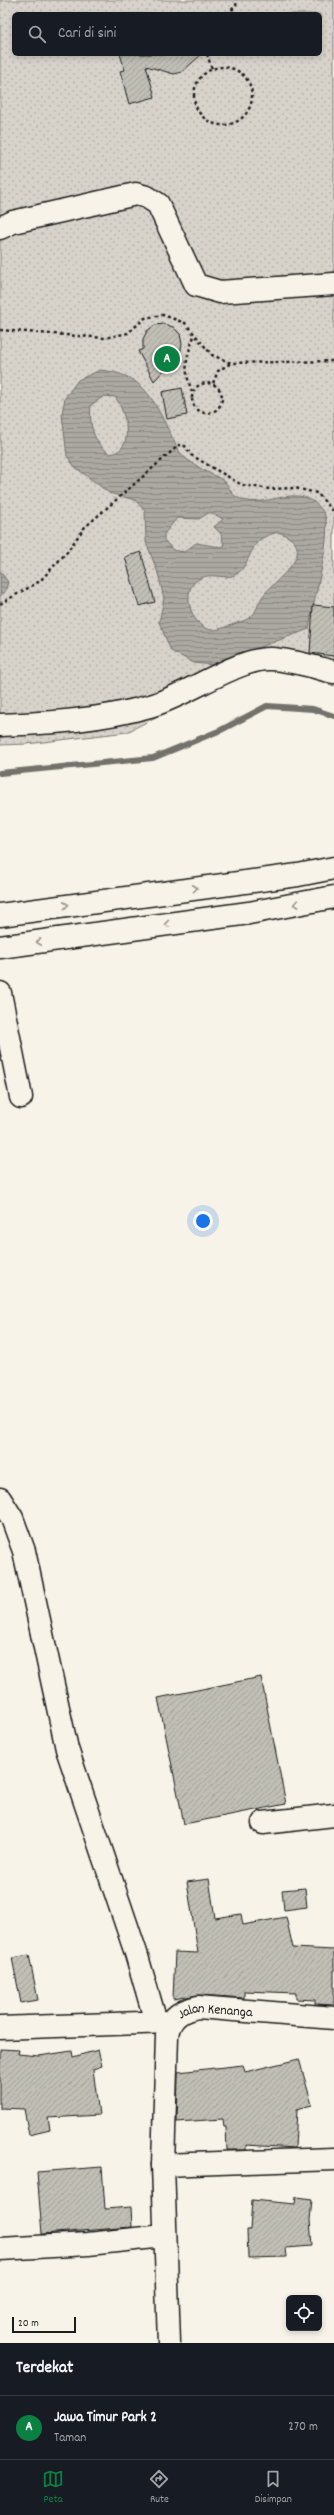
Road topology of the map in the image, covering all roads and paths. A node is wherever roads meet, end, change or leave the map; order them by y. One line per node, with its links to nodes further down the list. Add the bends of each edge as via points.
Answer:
1 (236, 0): 2 (path, via 236,6)
2 (229, 12)
3 (208, 56): 4 (path)
4 (212, 69): 4 (path, via 203,75 194,94 200,114 218,125 229,125 239,121 247,113 253,93 250,82 243,74 233,69)
5 (0, 228): 6 (street, via 13,222 136,194 148,197 158,204 196,285 204,289 220,292)
6 (334, 284)
7 (0, 330): 8 (path, via 105,338 128,333 145,318 163,315 185,323)
8 (194, 336): 10 (path, via 212,354); 12 (path, via 185,362)
9 (334, 361): 10 (path)
10 (231, 363): 11 (path, via 218,371)
11 (213, 384): 12 (path, via 205,382); 12 (path, via 220,388 222,404 209,414 201,413 195,408 191,400)
12 (192, 392)
13 (334, 512): 14 (path, via 317,493 295,488 270,489 242,485 191,456 185,446 179,446 84,528 67,552 40,581)
14 (0, 604)
15 (334, 672): 16 (street, via 271,658 259,660 153,706 122,714 73,722)
16 (0, 725)
17 (334, 868): 19 (street, one-way to 17)
18 (334, 897): 20 (street, one-way to 20, via 249,913)
19 (0, 915)
20 (0, 947)
21 (0, 993): 22 (street)
22 (21, 1097)
23 (0, 1499): 27 (street, via 12,1518 24,1551 67,1748 136,1953)
24 (334, 1815): 25 (street)
25 (263, 1823)
26 (334, 2018): 27 (street, Jalan Kenanga, via 198,2007)
27 (163, 2022): 28 (street); 30 (street, Jalan Kenanga, via 167,2036)
28 (0, 2028)
29 (334, 2160): 30 (street)
30 (163, 2165): 31 (street, Jalan Kenanga)
31 (164, 2236): 32 (street); 33 (street, Jalan Kenanga)
32 (0, 2249)
33 (169, 2343)

